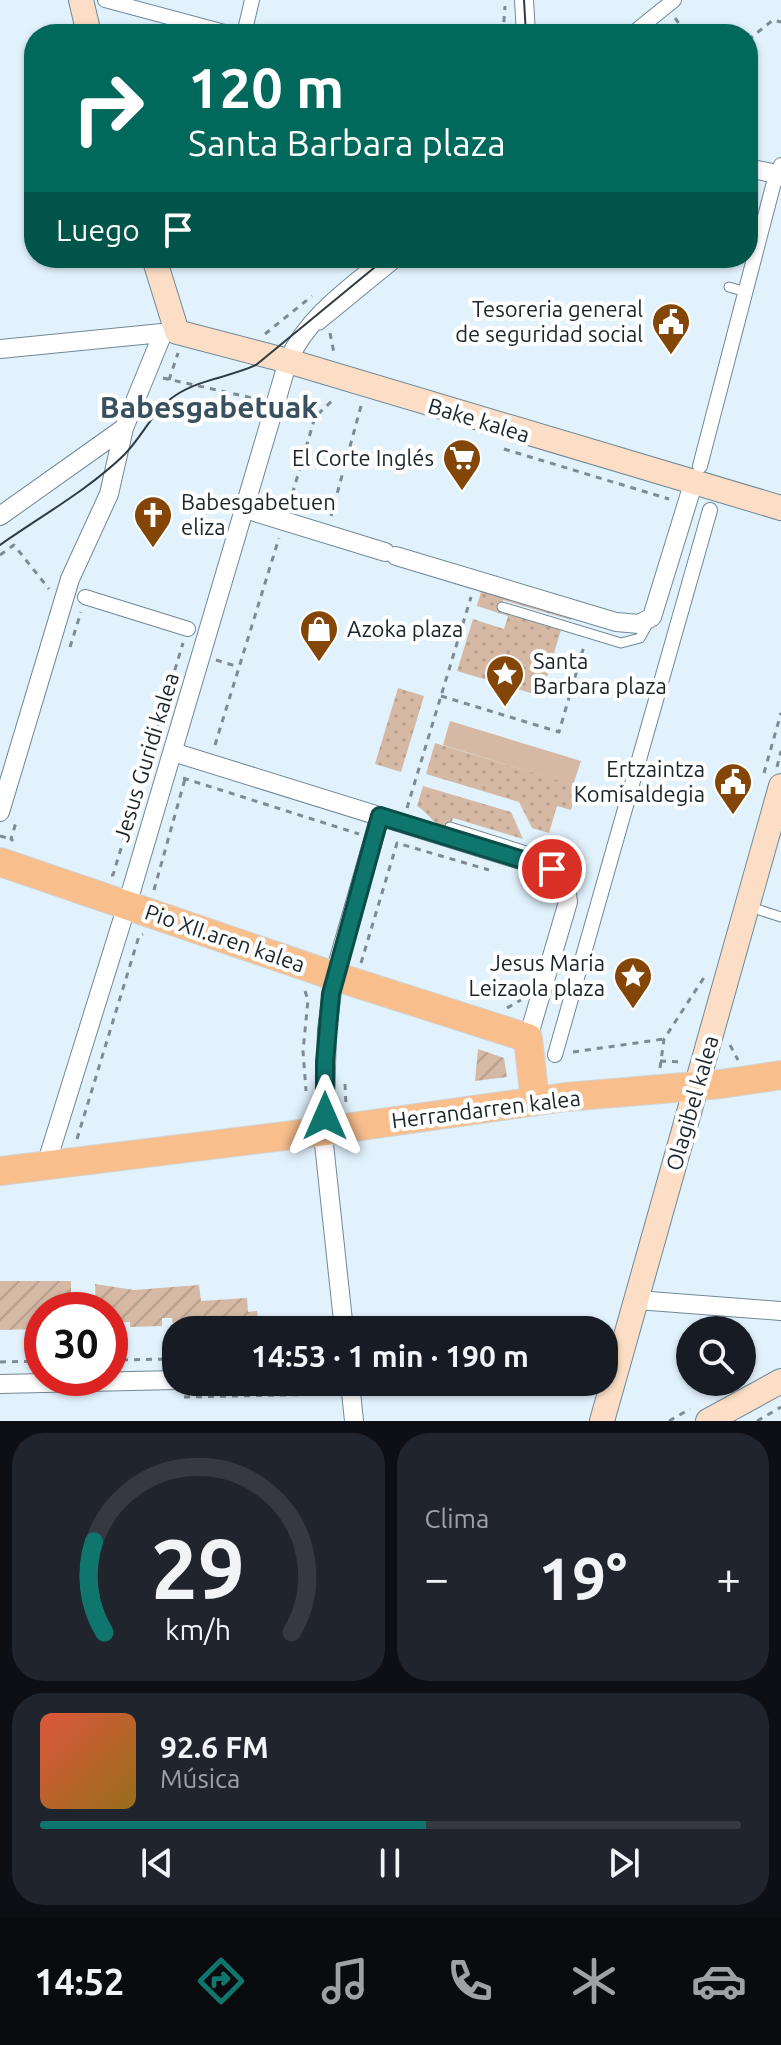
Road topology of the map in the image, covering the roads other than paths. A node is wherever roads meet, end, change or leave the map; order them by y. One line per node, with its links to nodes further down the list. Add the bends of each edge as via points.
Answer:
1 (81, 0): 6 (main road)
2 (105, 0): 7 (street)
3 (252, 0): 8 (street)
4 (524, 0): 9 (street)
5 (674, 0): 10 (street)
6 (87, 24)
7 (195, 24)
8 (246, 24)
9 (525, 24)
10 (644, 24)
11 (758, 169): 12 (street)
12 (780, 171): 13 (street)
13 (758, 249)
14 (156, 268): 20 (main road)
15 (374, 268): 21 (street, Jesus Guridi kalea, via 317,315)
16 (390, 268): 21 (lane)
17 (753, 268): 19 (street)
18 (729, 287): 19 (lane)
19 (746, 292): 25 (street)
20 (170, 332): 22 (street); 23 (main road, Bake kalea); 24 (street)
21 (303, 334): 23 (street, Jesus Guridi kalea)
22 (0, 349)
23 (288, 361): 25 (main road, Bake kalea); 27 (street, Jesus Guridi kalea)
24 (124, 428): 29 (street); 36 (street, via 109,494 70,579)
25 (696, 475): 26 (main road, Bake kalea); 32 (street)
26 (781, 508)
27 (245, 509): 32 (street, via 616,622 639,624); 34 (street, Jesus Guridi kalea)
28 (710, 510): 46 (street)
29 (0, 516)
30 (85, 597): 33 (street)
31 (502, 607): 32 (lane, via 621,643 635,641)
32 (652, 617)
33 (188, 629)
34 (173, 752): 37 (street); 42 (street, Jesus Guridi kalea)
35 (771, 785): 41 (main road, Olagibel kalea)
36 (0, 812)
37 (380, 816): 40 (street); 44 (street)
38 (450, 827): 40 (lane, via 536,854)
39 (7, 856): 42 (main road, Pio XII.aren kalea)
40 (552, 869): 45 (street, via 566,885 568,902)
41 (748, 906): 43 (lane); 48 (main road, Olagibel kalea)
42 (139, 909): 44 (main road, Pio XII.aren kalea); 51 (street, Jesus Guridi kalea)
43 (781, 917)
44 (333, 975): 45 (main road, Pio XII.aren kalea); 50 (street)
45 (528, 1038): 49 (main road)
46 (555, 1055)
47 (781, 1075): 48 (main road, Herrandarren kalea)
48 (696, 1086): 49 (main road, Herrandarren kalea); 53 (main road, Olagibel kalea)
49 (535, 1101): 50 (main road, Herrandarren kalea)
50 (325, 1131): 51 (main road, Herrandarren kalea); 55 (street)
51 (46, 1165): 52 (main road, Herrandarren kalea)
52 (0, 1171)
53 (637, 1300): 54 (street); 56 (main road, Olagibel kalea)
54 (781, 1311)
55 (343, 1316)
56 (618, 1353)
57 (162, 1380): 59 (street)
58 (781, 1381): 64 (main road)
59 (0, 1384)
60 (351, 1396): 62 (street)
61 (606, 1396): 63 (main road, Olagibel kalea)
62 (354, 1421)
63 (602, 1421)
64 (708, 1421)

